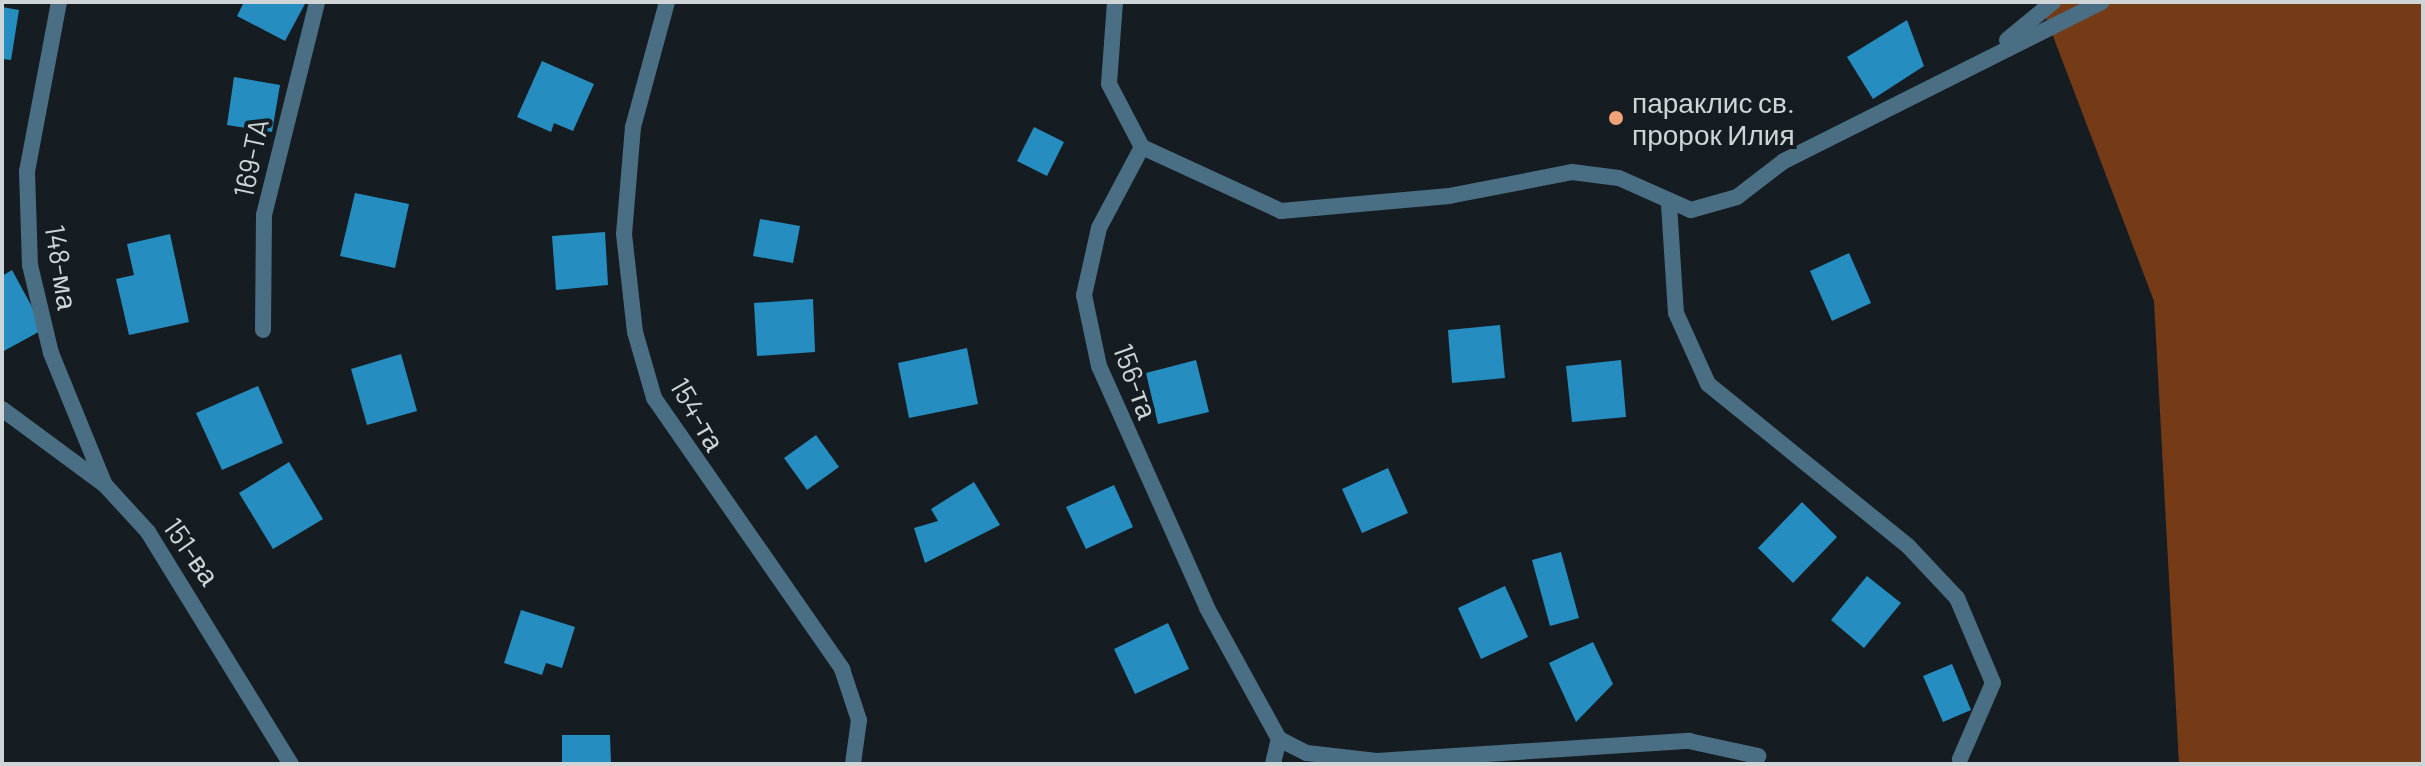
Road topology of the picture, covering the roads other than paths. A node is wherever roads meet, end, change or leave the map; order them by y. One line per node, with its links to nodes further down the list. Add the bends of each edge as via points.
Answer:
1 (59, 2): 12 (street, 148-ма, via 27,171 30,265 51,353)
2 (317, 2): 10 (street, 169-TA, via 264,215)
3 (667, 2): 17 (street, 154-та, via 633,127 624,234 635,332 654,398 842,669 859,720)
4 (1115, 2): 8 (street, via 1109,84)
5 (2053, 2): 7 (street)
6 (2101, 2): 7 (street)
7 (1987, 56): 9 (street, via 1784,161 1737,197 1691,210)
8 (1142, 147): 9 (street, via 1281,211 1449,196 1572,172 1619,178); 13 (street, 156-та, via 1099,228 1084,295 1099,366 1207,608)
9 (1669, 205): 15 (street, via 1676,313 1708,384 1908,546 1957,598 1993,683)
10 (263, 330)
11 (2, 409): 12 (street, 151-ва)
12 (105, 485): 16 (street, 151-ва, via 148,532 209,622)
13 (1279, 739): 14 (street, via 1307,753 1377,761 1689,741); 18 (street)
14 (1758, 756)
15 (1960, 759)
16 (291, 764)
17 (853, 764)
18 (1273, 764)

